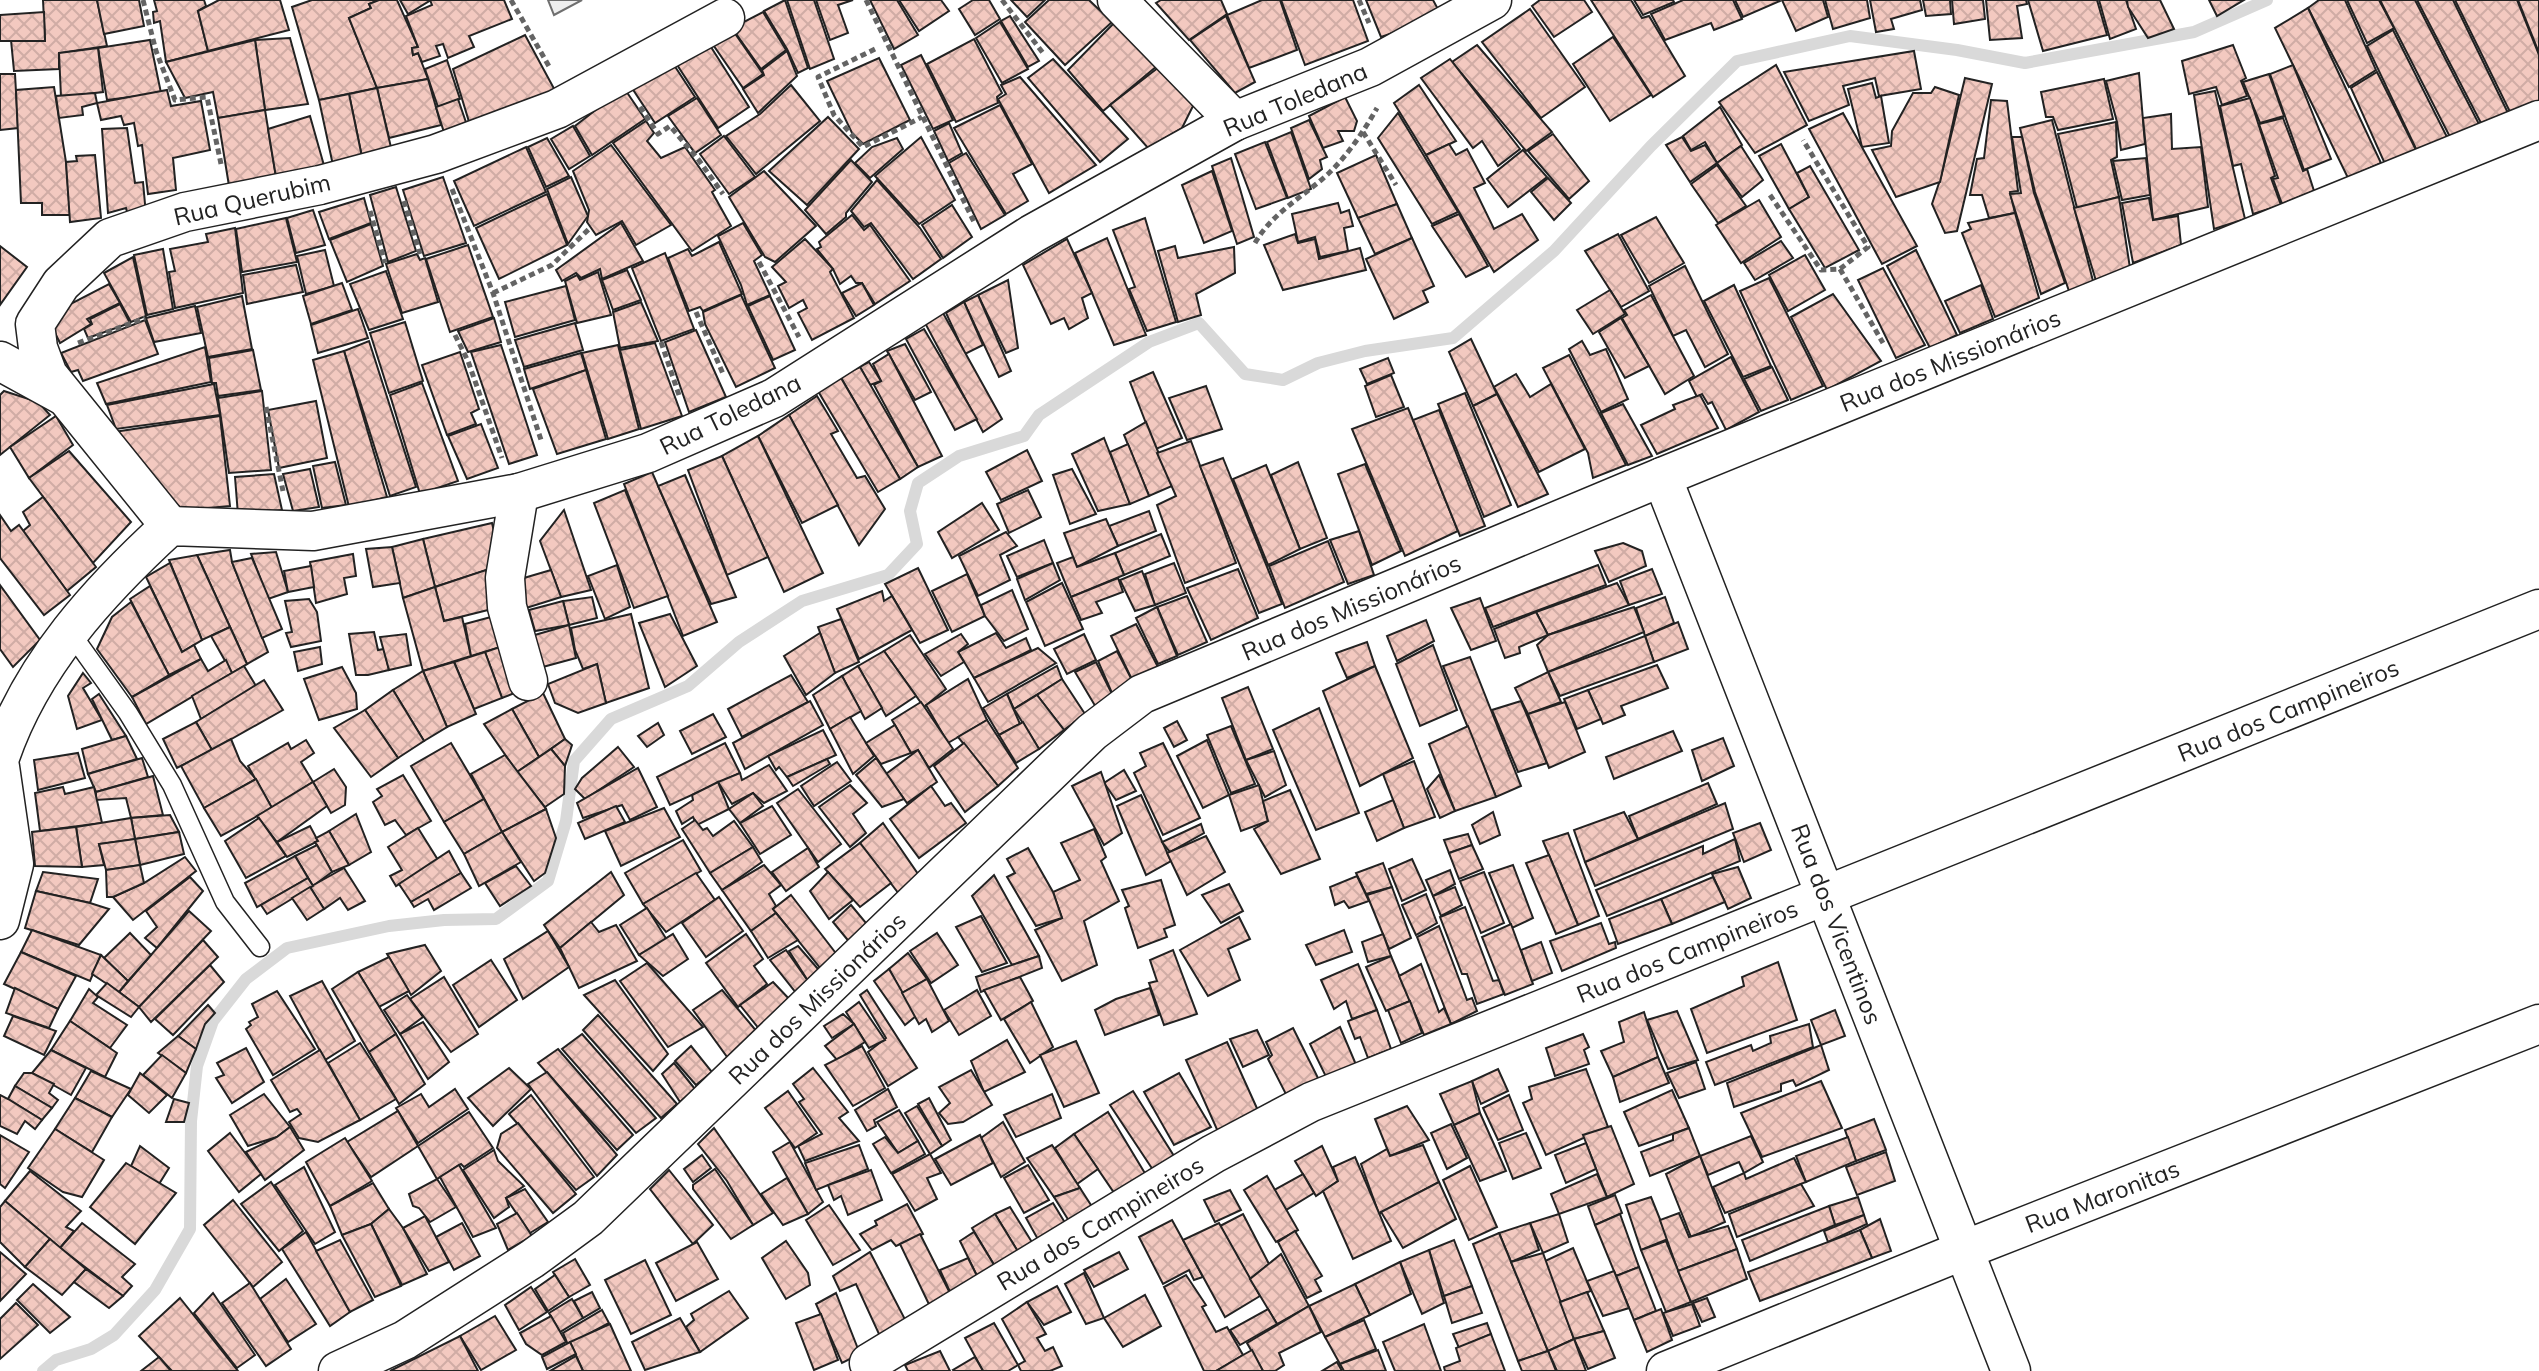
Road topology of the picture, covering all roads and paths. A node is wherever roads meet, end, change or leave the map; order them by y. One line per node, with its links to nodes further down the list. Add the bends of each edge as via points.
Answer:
1 (143, 0): 24 (path, via 175,100 207,97)
2 (511, 0): 11 (path)
3 (866, 0): 12 (path)
4 (1002, 0): 10 (path)
5 (1117, 0): 14 (street)
6 (1492, 0): 8 (street, Rua Toledana)
7 (725, 18): 18 (street, Rua Querubim, via 557,109)
8 (1410, 47): 14 (street, Rua Toledana); 15 (path)
9 (875, 49): 12 (path, via 818,77 834,115 863,147)
10 (1043, 53)
11 (555, 78)
12 (922, 117): 25 (path)
13 (2539, 120): 46 (street, Rua dos Missionários)
14 (1235, 121): 47 (street, Rua Toledana, via 1032,234 774,398 648,453)
15 (1363, 132): 19 (path); 27 (path, via 1329,173 1265,226)
16 (658, 134): 21 (path, via 670,126)
17 (1803, 140): 31 (path, via 1868,247)
18 (438, 153): 24 (street, Rua Querubim); 32 (path)
19 (1396, 185)
20 (400, 189): 28 (path)
21 (723, 194)
22 (1770, 195): 31 (path, via 1821,270)
23 (367, 198): 30 (path)
24 (230, 204): 42 (street, Rua Querubim, via 185,212 110,238 61,284 35,324 48,375)
25 (966, 209)
26 (589, 229): 32 (path, via 552,265)
27 (1255, 243)
28 (420, 254)
29 (759, 262): 37 (path)
30 (385, 263)
31 (1840, 269): 35 (path)
32 (493, 293): 47 (path)
33 (696, 312): 41 (path)
34 (145, 318): 39 (path)
35 (1877, 333)
36 (455, 335): 45 (path)
37 (802, 341)
38 (661, 342): 44 (path)
39 (75, 345)
40 (0, 361): 42 (street)
41 (729, 388)
42 (62, 395): 49 (street, Rua Querubim)
43 (266, 407): 48 (path)
44 (684, 410)
45 (503, 459)
46 (1662, 477): 55 (street, Rua dos Vicentinos); 61 (street, Rua dos Missionários, via 1142,694 1092,732 588,1218 405,1340)
47 (537, 488): 49 (street, Rua Toledana, via 313,531); 52 (street, via 505,578 507,607)
48 (283, 493)
49 (170, 526): 51 (street, via 116,576)
50 (2539, 609): 55 (street, Rua dos Campineiros)
51 (70, 632): 53 (street, via 40,671); 57 (lane, via 172,785 225,902)
52 (528, 681)
53 (0, 757)
54 (0, 767): 56 (street, via 14,864)
55 (1825, 895): 59 (street, Rua dos Vicentinos); 60 (street, Rua dos Campineiros, via 1311,1102 1213,1154)
56 (0, 920)
57 (260, 947)
58 (2539, 1024): 59 (street, Rua Maronitas)
59 (1964, 1250): 62 (street, Rua Maronitas); 63 (street, Rua dos Vicentinos)
60 (869, 1363)
61 (338, 1371)
62 (1666, 1371)
63 (2011, 1371)

